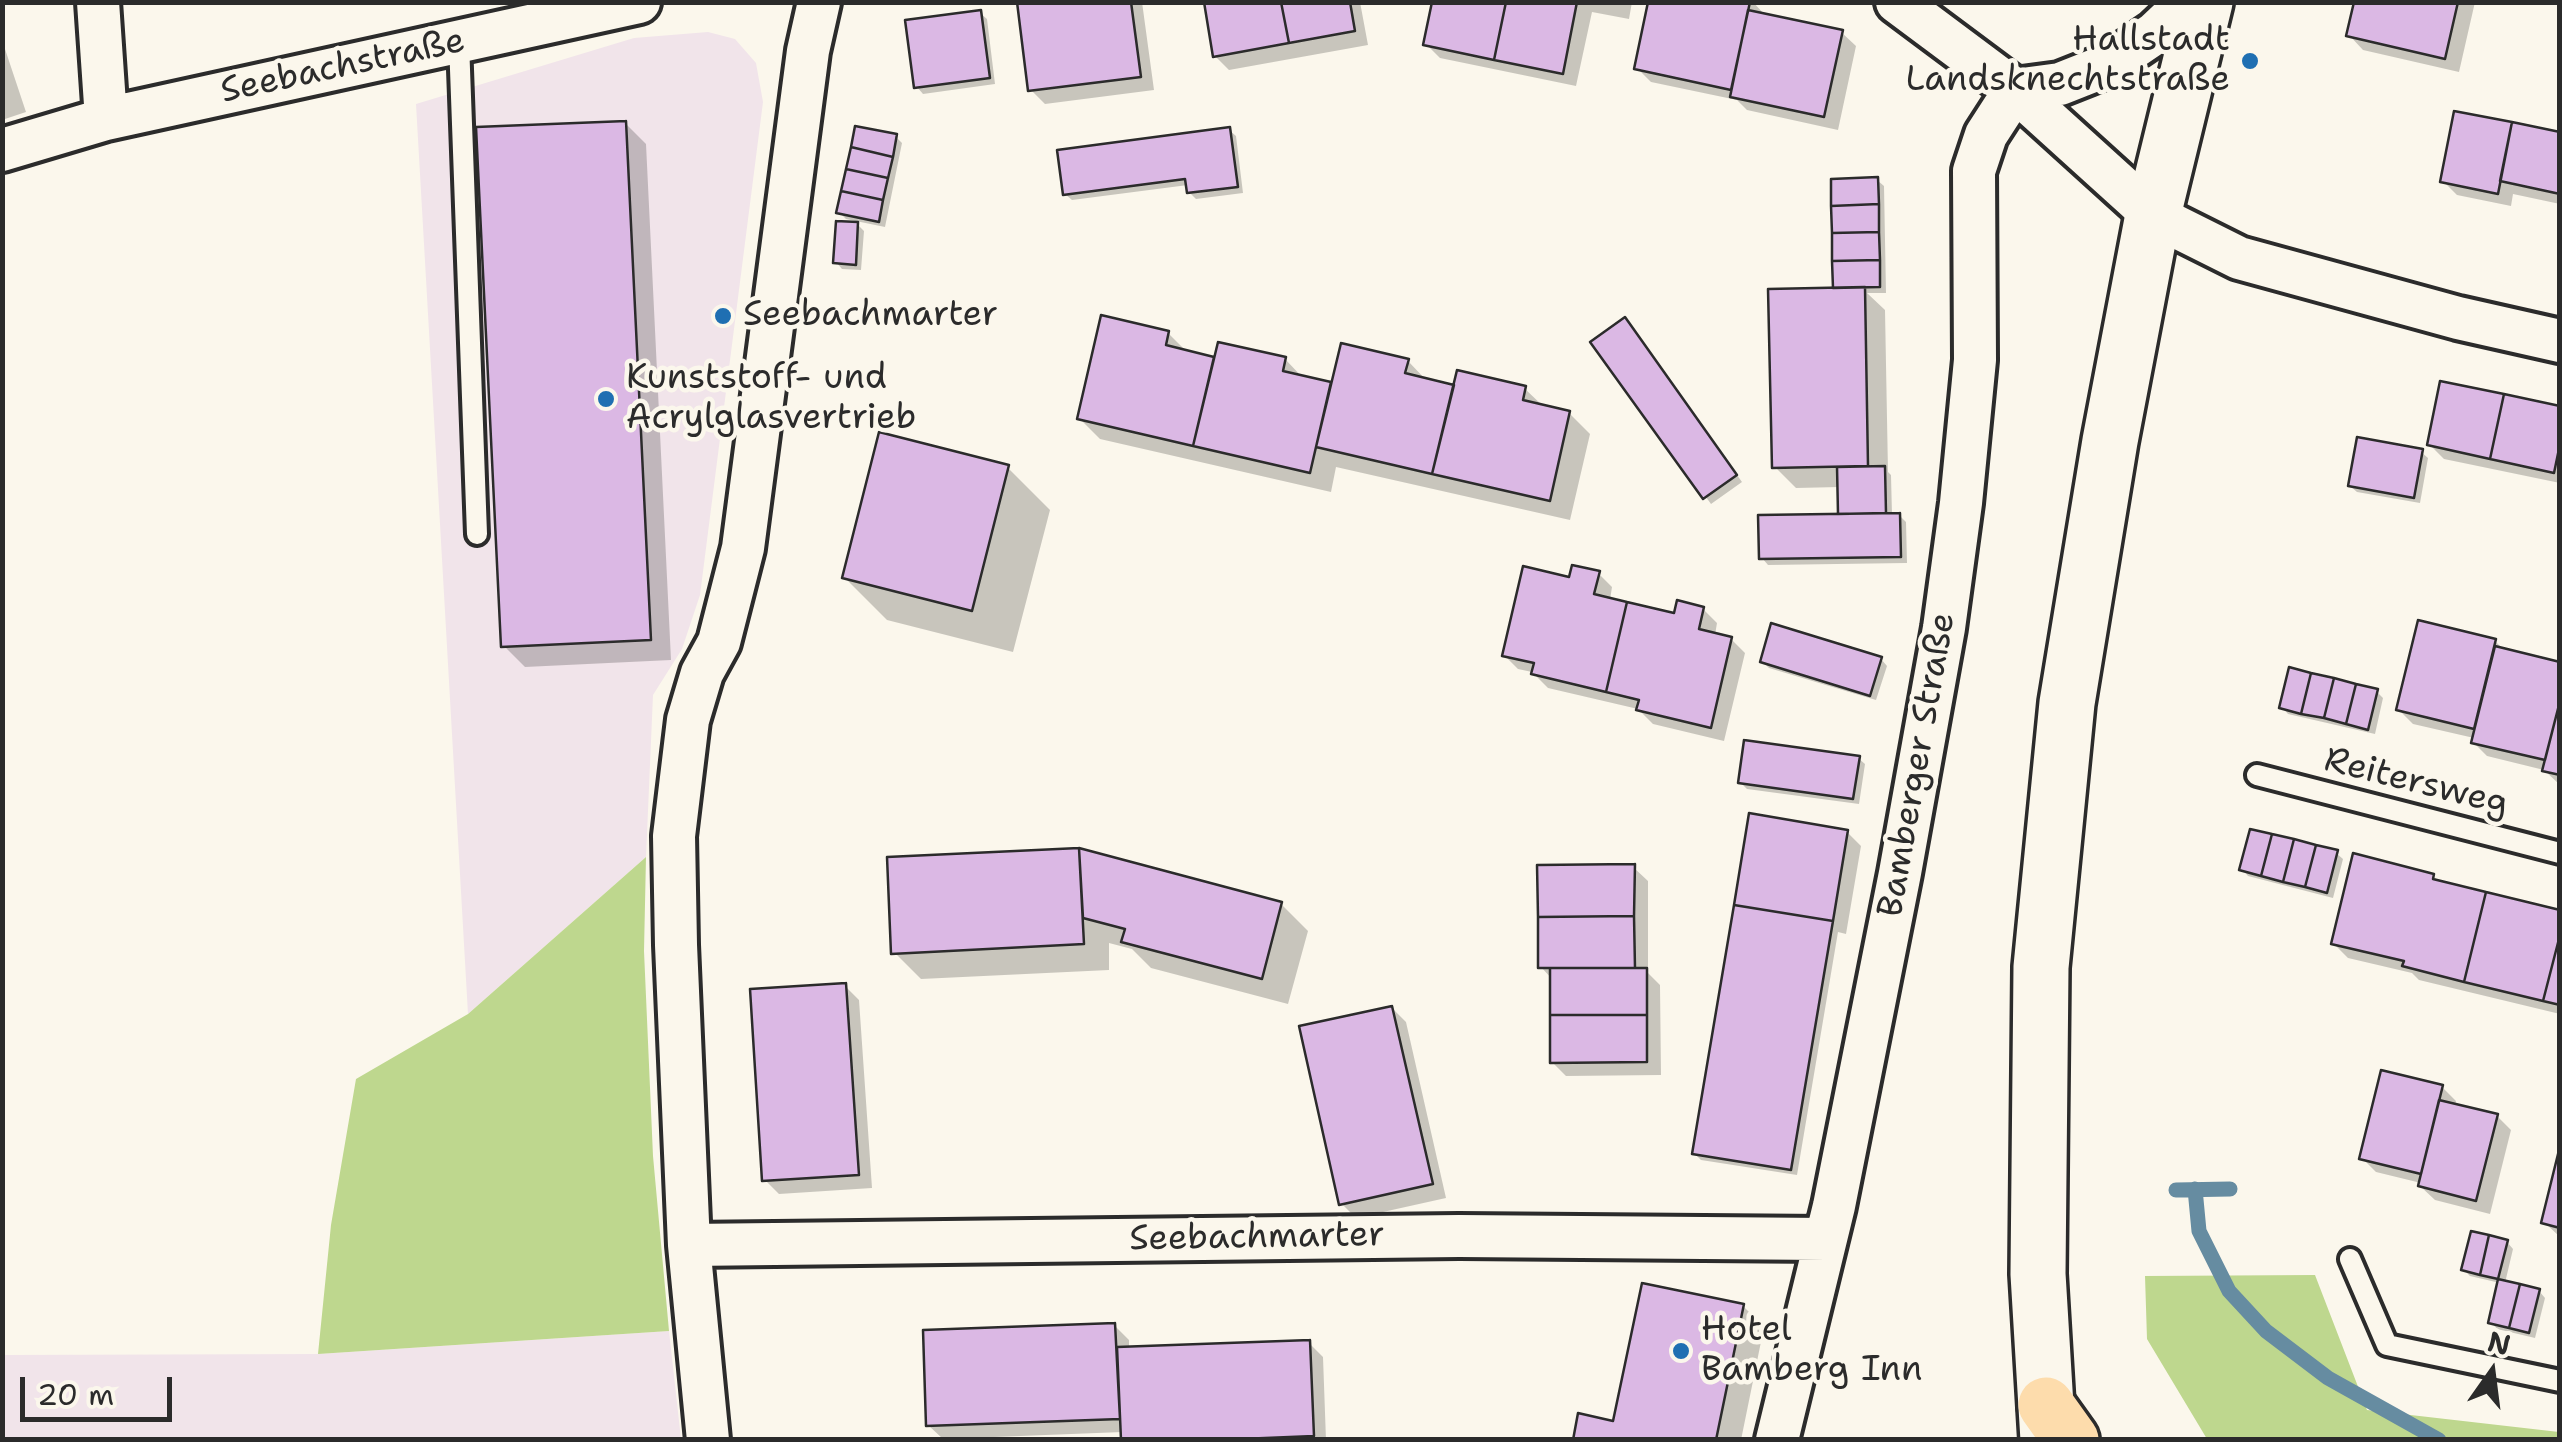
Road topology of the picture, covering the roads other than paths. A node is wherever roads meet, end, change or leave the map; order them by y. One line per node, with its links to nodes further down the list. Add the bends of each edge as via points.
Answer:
1 (98, 2): 9 (street)
2 (639, 2): 7 (street, Seebachstraße)
3 (819, 2): 17 (street, via 743,548 719,642 688,720 678,791 676,927)
4 (1897, 2): 8 (street)
5 (2188, 2): 8 (street, via 2108,64 2060,84)
6 (2206, 2): 11 (main road)
7 (459, 42): 9 (street, Seebachstraße); 13 (lane)
8 (2016, 90): 11 (street); 16 (street, Bamberger Straße, via 1986,135 1974,171 1974,360 1961,503 1900,873)
9 (106, 119): 10 (street, Seebachstraße)
10 (2, 150)
11 (2153, 215): 12 (street, via 2239,258); 20 (main road, via 2067,703 2041,966 2038,1274)
12 (2560, 341)
13 (477, 534)
14 (2257, 775): 15 (lane, Reitersweg)
15 (2560, 853)
16 (1826, 1240): 17 (street, Seebachmarter, via 1460,1236); 22 (street, Bamberger Straße)
17 (689, 1245): 21 (street)
18 (2350, 1259): 19 (lane, via 2387,1344)
19 (2560, 1381)
20 (2055, 1428)
21 (708, 1440)
22 (1777, 1440)

